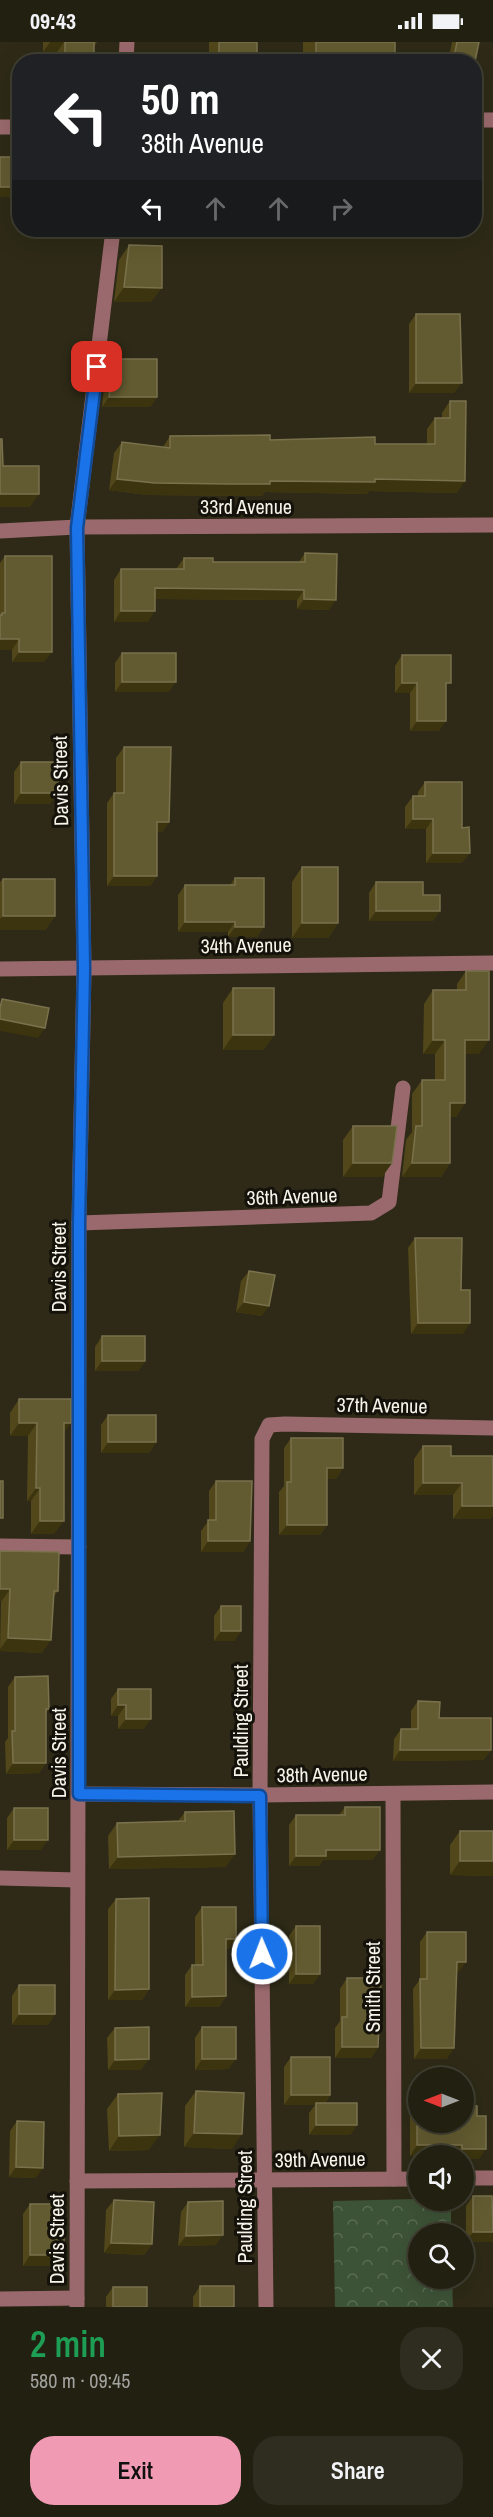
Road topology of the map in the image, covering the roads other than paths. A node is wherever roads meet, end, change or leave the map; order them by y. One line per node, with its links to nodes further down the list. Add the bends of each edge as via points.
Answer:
1 (112, 237): 3 (street, Davis Street)
2 (493, 525): 3 (street, 33rd Avenue)
3 (77, 528): 4 (street, 33rd Avenue); 7 (street, Davis Street)
4 (0, 531)
5 (493, 963): 7 (street, 34th Avenue)
6 (0, 969): 7 (street, 34th Avenue)
7 (84, 969): 9 (street, Davis Street)
8 (404, 1088): 9 (street, 36th Avenue, via 389,1202 371,1213)
9 (79, 1223): 13 (street, Davis Street)
10 (269, 1425): 11 (street, 37th Avenue); 17 (street, Paulding Street, via 262,1438)
11 (493, 1428)
12 (0, 1546): 13 (street)
13 (79, 1547): 15 (street, Davis Street)
14 (493, 1792): 16 (street, 38th Avenue)
15 (79, 1794): 17 (street, 38th Avenue); 19 (street, Davis Street)
16 (393, 1794): 17 (street, 38th Avenue); 22 (street, Smith Street)
17 (260, 1796): 25 (street, Paulding Street)
18 (0, 1878): 19 (street)
19 (77, 1880): 24 (street, Davis Street)
20 (474, 2178): 21 (street)
21 (493, 2178)
22 (394, 2179): 23 (street, 39th Avenue); 25 (street, 39th Avenue)
23 (408, 2179)
24 (77, 2181): 25 (street, 39th Avenue); 27 (street, Davis Street)
25 (265, 2181): 28 (street, Paulding Street)
26 (0, 2299): 27 (street)
27 (77, 2303)
28 (266, 2307)

